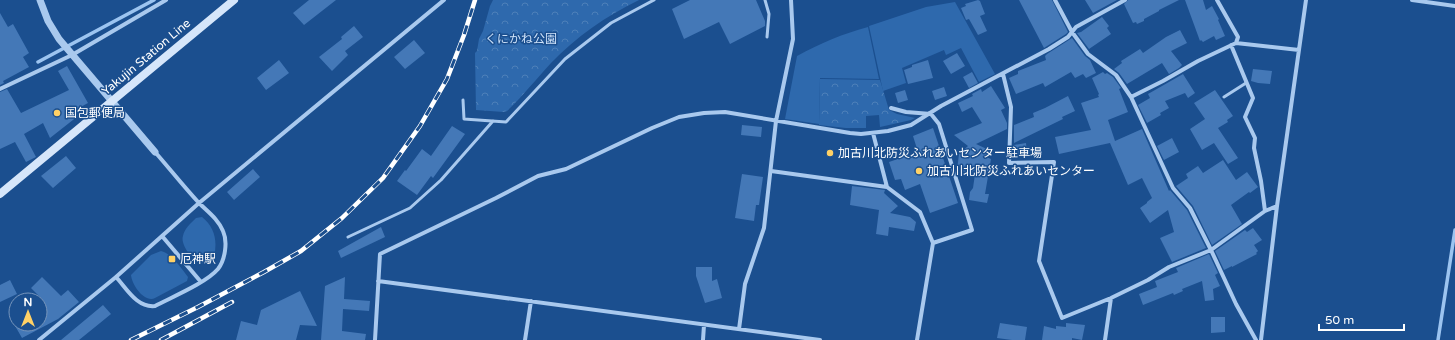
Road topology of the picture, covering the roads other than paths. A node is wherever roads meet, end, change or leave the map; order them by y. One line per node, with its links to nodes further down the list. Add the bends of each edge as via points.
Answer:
1 (40, 0): 19 (street, via 48,20)
2 (166, 0): 19 (street)
3 (234, 0): 26 (main road, Yakujin Station Line)
4 (444, 0): 36 (street)
5 (654, 0): 29 (lane, via 611,23 585,42 565,59 506,122)
6 (765, 0): 15 (lane, via 769,14)
7 (791, 0): 30 (street, via 793,39)
8 (1054, 0): 14 (street)
9 (1125, 0): 14 (street, via 1076,27)
10 (1217, 0): 16 (street, via 1238,37)
11 (1306, 0): 18 (street)
12 (1412, 0): 13 (street)
13 (1455, 6)
14 (1072, 32): 20 (street, via 1068,38); 23 (street, via 1088,54 1116,75)
15 (767, 37)
16 (1236, 43): 17 (street); 18 (street)
17 (1231, 45): 21 (street); 23 (street)
18 (1299, 50): 37 (street)
19 (72, 55): 22 (street); 26 (street)
20 (1003, 74): 28 (street, via 941,106); 46 (street, via 1011,107 1009,163 1054,162 1039,260 1062,318)
21 (1246, 83): 24 (lane); 38 (street, via 1253,98 1245,117 1255,138 1254,148)
22 (0, 90)
23 (1131, 97): 42 (street, via 1173,188 1190,208)
24 (1224, 98)
25 (463, 100): 29 (lane, via 464,119)
26 (112, 101): 32 (street); 35 (main road, Yakujin Station Line)
27 (891, 108): 28 (street)
28 (931, 114): 31 (street, via 901,129); 41 (street, via 939,124 972,230)
29 (493, 121): 40 (lane, via 441,180 410,208)
30 (776, 122): 31 (street, via 850,133); 33 (street); 44 (street, via 725,112 679,117 566,169 538,176 380,254)
31 (873, 133): 34 (street)
32 (155, 152): 36 (street)
33 (771, 171): 34 (street); 49 (street, via 764,228 745,284)
34 (887, 187): 41 (street, via 920,212)
35 (0, 194)
36 (199, 203): 39 (street); 45 (street, via 224,232 225,244 222,263)
37 (1277, 206): 38 (street); 58 (street)
38 (1265, 211): 42 (street)
39 (162, 236): 43 (street); 45 (street)
40 (348, 237)
41 (933, 243): 55 (street)
42 (1211, 250): 46 (street, via 1169,267); 57 (street)
43 (116, 277): 45 (street, via 140,304 147,307 155,306); 50 (street)
44 (378, 281): 47 (street); 51 (street)
45 (201, 282)
46 (1111, 298): 56 (street)
47 (531, 301): 48 (street); 52 (street)
48 (704, 325): 49 (street); 53 (street)
49 (739, 329): 54 (street)
50 (39, 340)
51 (375, 340)
52 (525, 340)
53 (703, 340)
54 (820, 340)
55 (917, 340)
56 (1105, 340)
57 (1256, 340)
58 (1261, 340)

